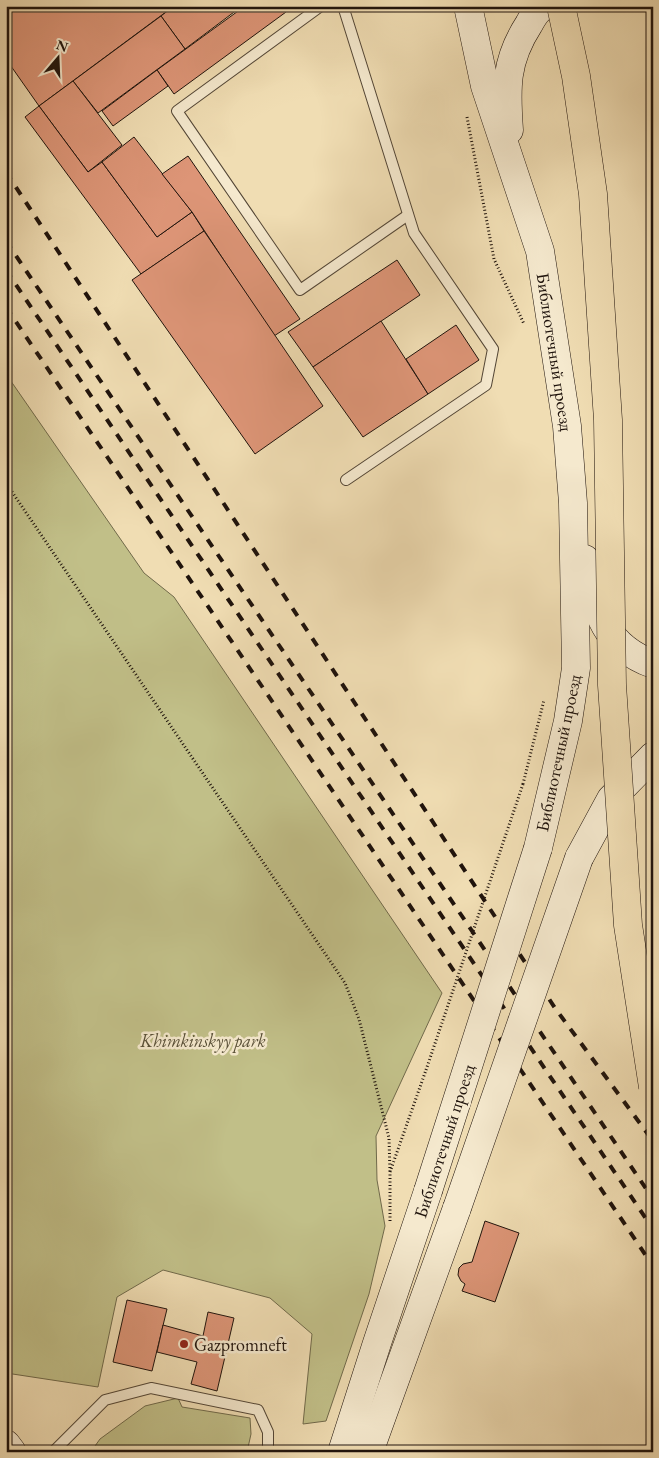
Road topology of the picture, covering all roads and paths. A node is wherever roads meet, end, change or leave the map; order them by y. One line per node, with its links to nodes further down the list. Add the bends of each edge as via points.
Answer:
1 (321, 6): 8 (lane, via 177,111 300,290)
2 (343, 6): 8 (lane)
3 (468, 6): 7 (main road, Библиотечный проезд, via 484,86)
4 (544, 6): 7 (main road, via 538,9 524,32 511,61 507,89)
5 (561, 6): 16 (main road, bridge, via 576,76 593,194 608,420 612,684 625,886)
6 (466, 115): 9 (path, via 494,259)
7 (512, 168): 12 (main road, Библиотечный проезд, via 540,251 568,426)
8 (408, 215): 10 (lane, via 414,233 493,349 486,385)
9 (527, 329)
10 (346, 480)
11 (6, 483): 17 (path, via 345,983 359,1019 389,1138)
12 (574, 504): 13 (main road, via 598,615 614,640 636,658); 23 (main road, Библиотечный проезд, bridge, via 576,668 568,720 538,848)
13 (653, 664)
14 (544, 698): 17 (path, bridge, via 523,784)
15 (653, 756): 24 (main road, Библиотечный проезд, bridge, via 611,799 579,858)
16 (653, 1087)
17 (390, 1172): 18 (path)
18 (390, 1227)
19 (6, 1444): 20 (main road)
20 (12, 1452)
21 (53, 1452): 22 (lane, via 105,1400 151,1388 258,1410 268,1432)
22 (268, 1452)
23 (342, 1452)
24 (369, 1452)

